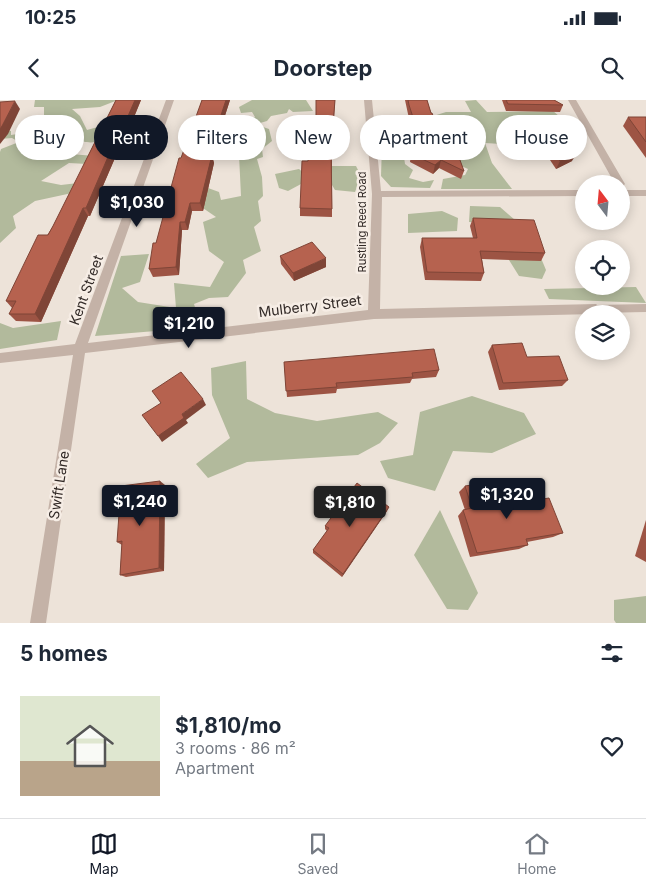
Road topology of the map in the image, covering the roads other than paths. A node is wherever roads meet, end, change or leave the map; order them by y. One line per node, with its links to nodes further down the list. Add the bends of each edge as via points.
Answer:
1 (170, 100): 13 (street, Kent Street)
2 (368, 100): 8 (street, Rustling Reed Road)
3 (572, 100): 4 (street)
4 (614, 175)
5 (630, 190): 7 (street)
6 (575, 193): 8 (street)
7 (646, 193)
8 (377, 194): 12 (street, Rustling Reed Road)
9 (630, 308): 10 (lane)
10 (646, 308)
11 (575, 309): 12 (street, Mulberry Street)
12 (374, 314): 13 (street, Mulberry Street)
13 (80, 348): 14 (street, Mulberry Street); 15 (street, Swift Lane)
14 (0, 358)
15 (38, 623)

